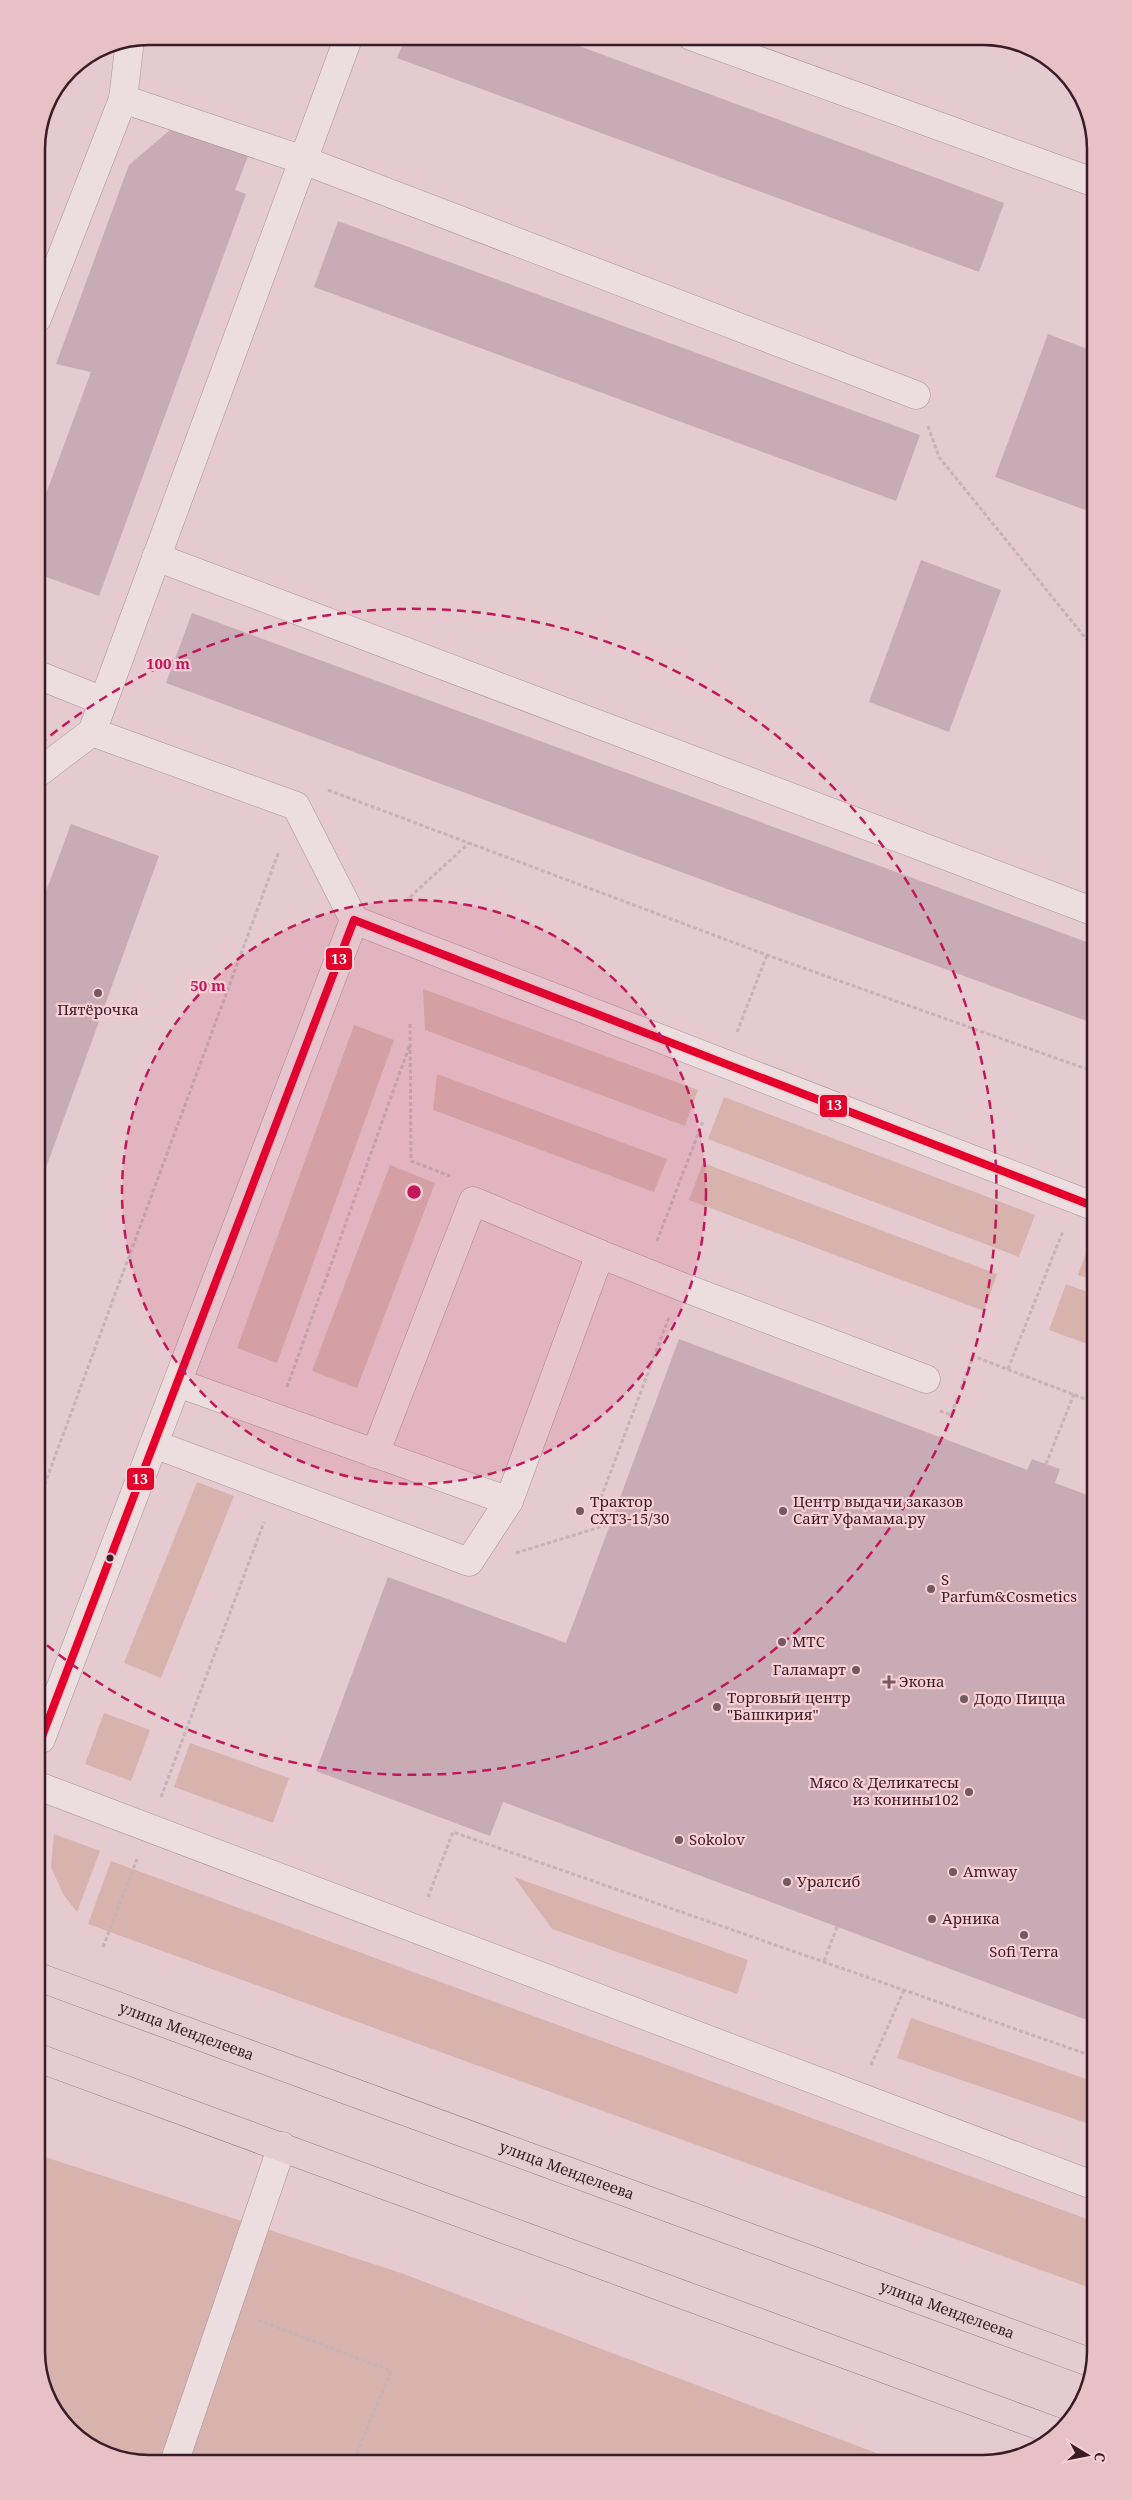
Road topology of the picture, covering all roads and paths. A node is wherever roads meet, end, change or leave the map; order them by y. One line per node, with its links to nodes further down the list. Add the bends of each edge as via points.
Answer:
1 (346, 45): 5 (street)
2 (716, 45): 6 (street)
3 (129, 47): 4 (street)
4 (123, 99): 5 (street); 7 (street)
5 (303, 160): 8 (street); 9 (street)
6 (1087, 180)
7 (45, 299)
8 (916, 394): 10 (path, via 939,457)
9 (156, 557): 12 (street); 18 (street)
10 (1087, 640)
11 (45, 679): 12 (street)
12 (103, 700): 13 (street)
13 (92, 732): 14 (street); 15 (street)
14 (45, 768)
15 (296, 806): 16 (path, via 305,782); 19 (street); 42 (path)
16 (469, 843): 17 (path); 20 (path)
17 (410, 896)
18 (1087, 910)
19 (354, 920): 28 (street); 34 (street)
20 (767, 955): 22 (path); 24 (path)
21 (410, 1024): 23 (path)
22 (736, 1035)
23 (410, 1044): 26 (path, via 411,1161); 38 (path)
24 (1087, 1069)
25 (703, 1121): 29 (path)
26 (450, 1176)
27 (1087, 1186): 28 (path)
28 (1084, 1203): 32 (path)
29 (653, 1249)
30 (600, 1254): 33 (street); 40 (street, via 473,1201); 43 (street)
31 (672, 1309): 45 (path, via 596,1511 610,1524)
32 (1008, 1369): 35 (path); 37 (path, via 973,1356 951,1415)
33 (926, 1379)
34 (178, 1383): 38 (street); 39 (street)
35 (1074, 1394): 36 (path); 41 (path)
36 (1087, 1399)
37 (932, 1408)
38 (276, 1418): 40 (street)
39 (154, 1444): 43 (street, via 469,1562); 46 (street)
40 (376, 1454): 43 (street)
41 (1046, 1464)
42 (45, 1484)
43 (509, 1501)
44 (265, 1518): 48 (path)
45 (507, 1556)
46 (45, 1729)
47 (45, 1789): 48 (street)
48 (149, 1828): 50 (street); 51 (path)
49 (837, 1927): 52 (path)
50 (415, 1928): 52 (path, via 453,1832); 57 (street)
51 (103, 1947)
52 (824, 1961): 54 (path)
53 (45, 1979): 61 (main road, улица Менделеева)
54 (904, 1990): 55 (path); 57 (path)
55 (1087, 2054)
56 (45, 2060): 58 (main road)
57 (857, 2096): 59 (street)
58 (282, 2146): 60 (street); 62 (main road)
59 (1087, 2183)
60 (226, 2308): 63 (street); 64 (path, via 391,2370)
61 (1087, 2361)
62 (1050, 2429)
63 (177, 2455)
64 (356, 2455)

